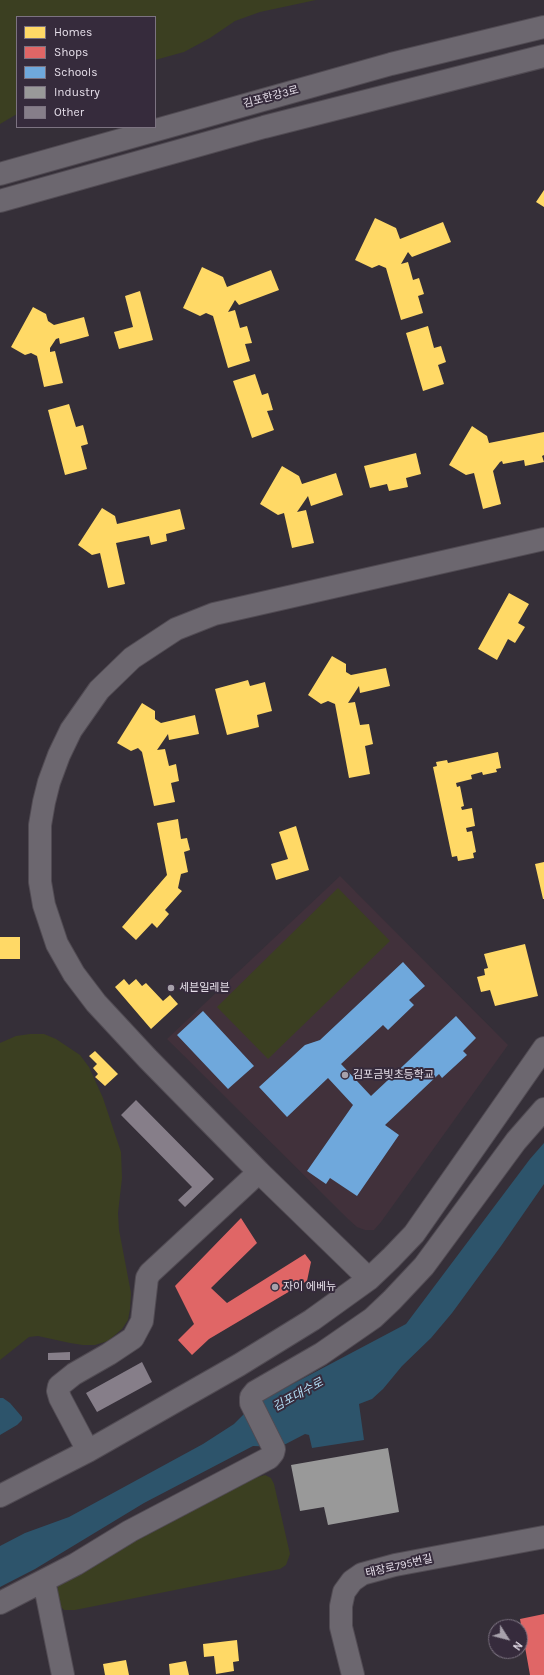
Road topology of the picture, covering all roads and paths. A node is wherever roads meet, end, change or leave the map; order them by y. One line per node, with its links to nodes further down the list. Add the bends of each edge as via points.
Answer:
1 (544, 27): 3 (street, 김포한강3로, via 391,64)
2 (544, 56): 4 (street, via 271,125)
3 (0, 174)
4 (0, 201)
5 (544, 539): 8 (street, via 232,609 194,621 149,646 115,673 85,709 58,755 40,825 40,882 56,944 96,1003 148,1060)
6 (544, 1048): 9 (street, via 414,1234)
7 (544, 1109): 14 (street, via 516,1141 424,1266 392,1300 373,1318 328,1349 251,1396 251,1403 274,1449 270,1458 130,1531)
8 (259, 1172): 9 (street); 10 (street, via 150,1273 147,1278 142,1320 133,1338 59,1386 60,1398)
9 (369, 1279): 10 (street, via 277,1342)
10 (88, 1451): 11 (street)
11 (0, 1496)
12 (544, 1537): 17 (street, 태장로795번길, via 395,1565 362,1574 352,1581 344,1592 341,1627)
13 (544, 1548): 18 (street, 태장로795번길, via 398,1574 363,1586 356,1596 354,1623)
14 (44, 1581): 15 (street); 16 (street)
15 (0, 1603)
16 (63, 1675)
17 (353, 1675)
18 (364, 1675)

